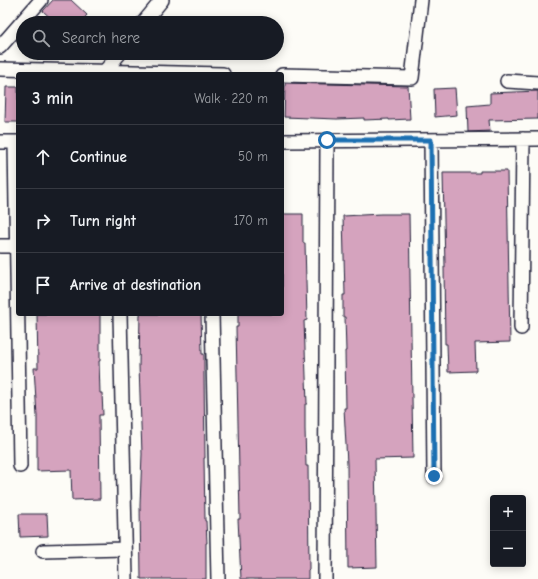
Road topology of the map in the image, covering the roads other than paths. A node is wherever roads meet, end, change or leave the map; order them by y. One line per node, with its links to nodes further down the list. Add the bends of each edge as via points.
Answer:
1 (42, 0): 4 (street)
2 (162, 0): 5 (street)
3 (421, 0): 12 (street, via 412,78)
4 (28, 16)
5 (149, 16)
6 (16, 29): 7 (street)
7 (0, 47)
8 (114, 60): 10 (street)
9 (0, 69): 10 (street)
10 (105, 71): 11 (street)
11 (145, 72)
12 (284, 75)
13 (507, 81): 14 (street)
14 (538, 83)
15 (523, 139): 16 (street); 18 (street); 27 (street)
16 (538, 139)
17 (327, 140): 18 (street); 19 (street); 34 (street)
18 (431, 140): 29 (street)
19 (284, 141)
20 (0, 142): 21 (street)
21 (16, 142)
22 (0, 246): 23 (street)
23 (16, 246)
24 (18, 316): 28 (street)
25 (120, 316): 30 (street)
26 (212, 316): 33 (street)
27 (521, 328)
28 (20, 466)
29 (434, 476)
30 (125, 549): 31 (street); 32 (street)
31 (43, 550)
32 (126, 579)
33 (218, 579)
34 (325, 579)

